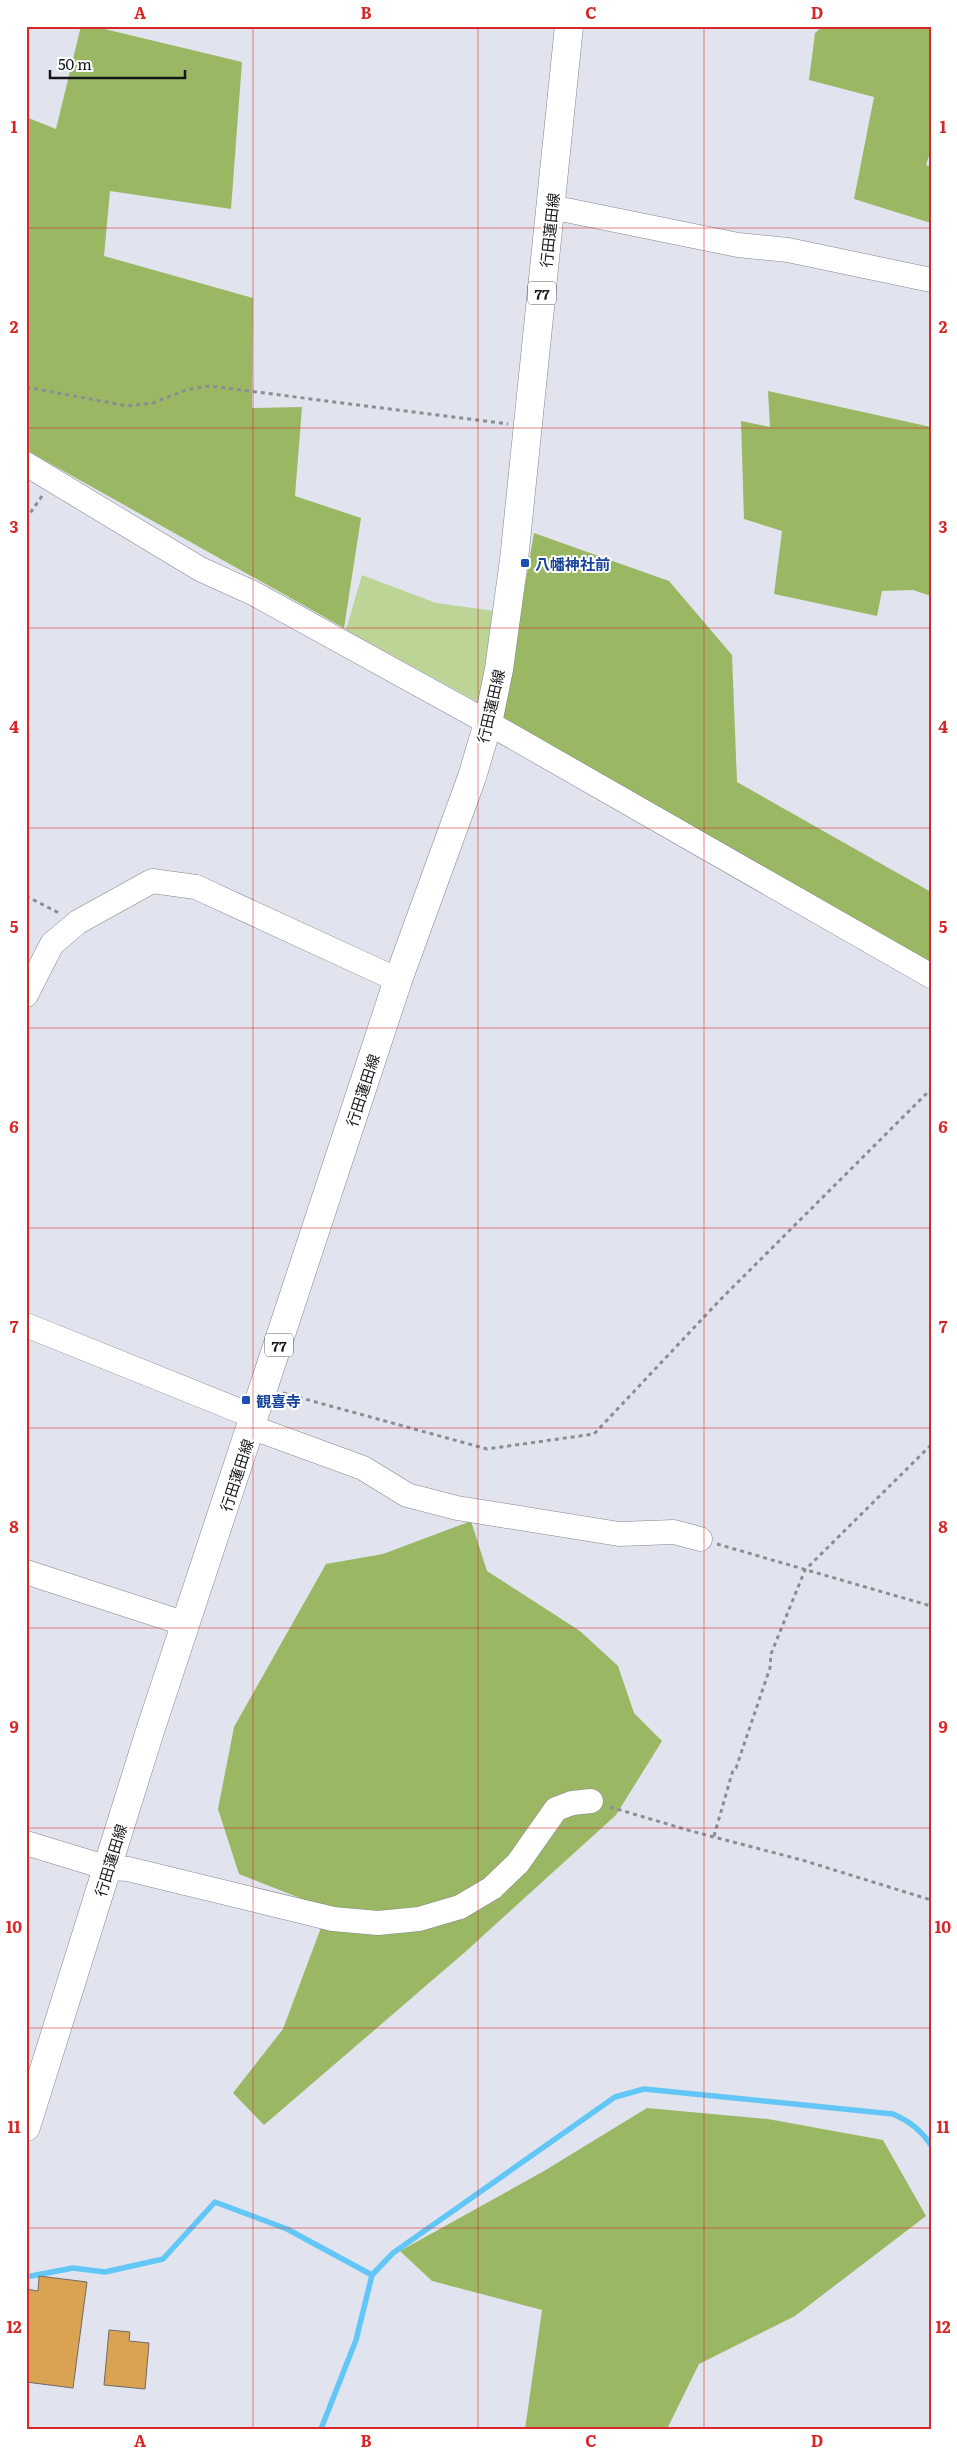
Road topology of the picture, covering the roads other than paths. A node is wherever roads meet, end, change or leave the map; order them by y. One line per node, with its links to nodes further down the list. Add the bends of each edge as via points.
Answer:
1 (565, 27): 2 (main road, 行田蓮田線 / 77)
2 (552, 207): 3 (street); 5 (main road, 行田蓮田線 / 77, via 507,619)
3 (931, 280)
4 (26, 464): 5 (street, via 200,569 253,593)
5 (488, 723): 6 (street); 7 (main road, 行田蓮田線 / 77, via 472,778)
6 (931, 976)
7 (398, 980): 8 (street, via 196,887 152,881 78,922 52,944); 10 (main road, 行田蓮田線 / 77)
8 (26, 995)
9 (26, 1324): 10 (street)
10 (253, 1422): 11 (street, via 363,1468 406,1495 457,1508 619,1534 674,1532); 13 (main road, 行田蓮田線 / 77)
11 (700, 1539)
12 (26, 1572): 13 (street)
13 (186, 1624): 16 (main road, 行田蓮田線 / 77)
14 (591, 1801): 16 (street, via 556,1809 518,1863 492,1888 460,1906 419,1919 378,1923 333,1919 128,1869)
15 (26, 1844): 16 (street)
16 (108, 1868): 17 (main road, 行田蓮田線 / 77)
17 (26, 2127)

